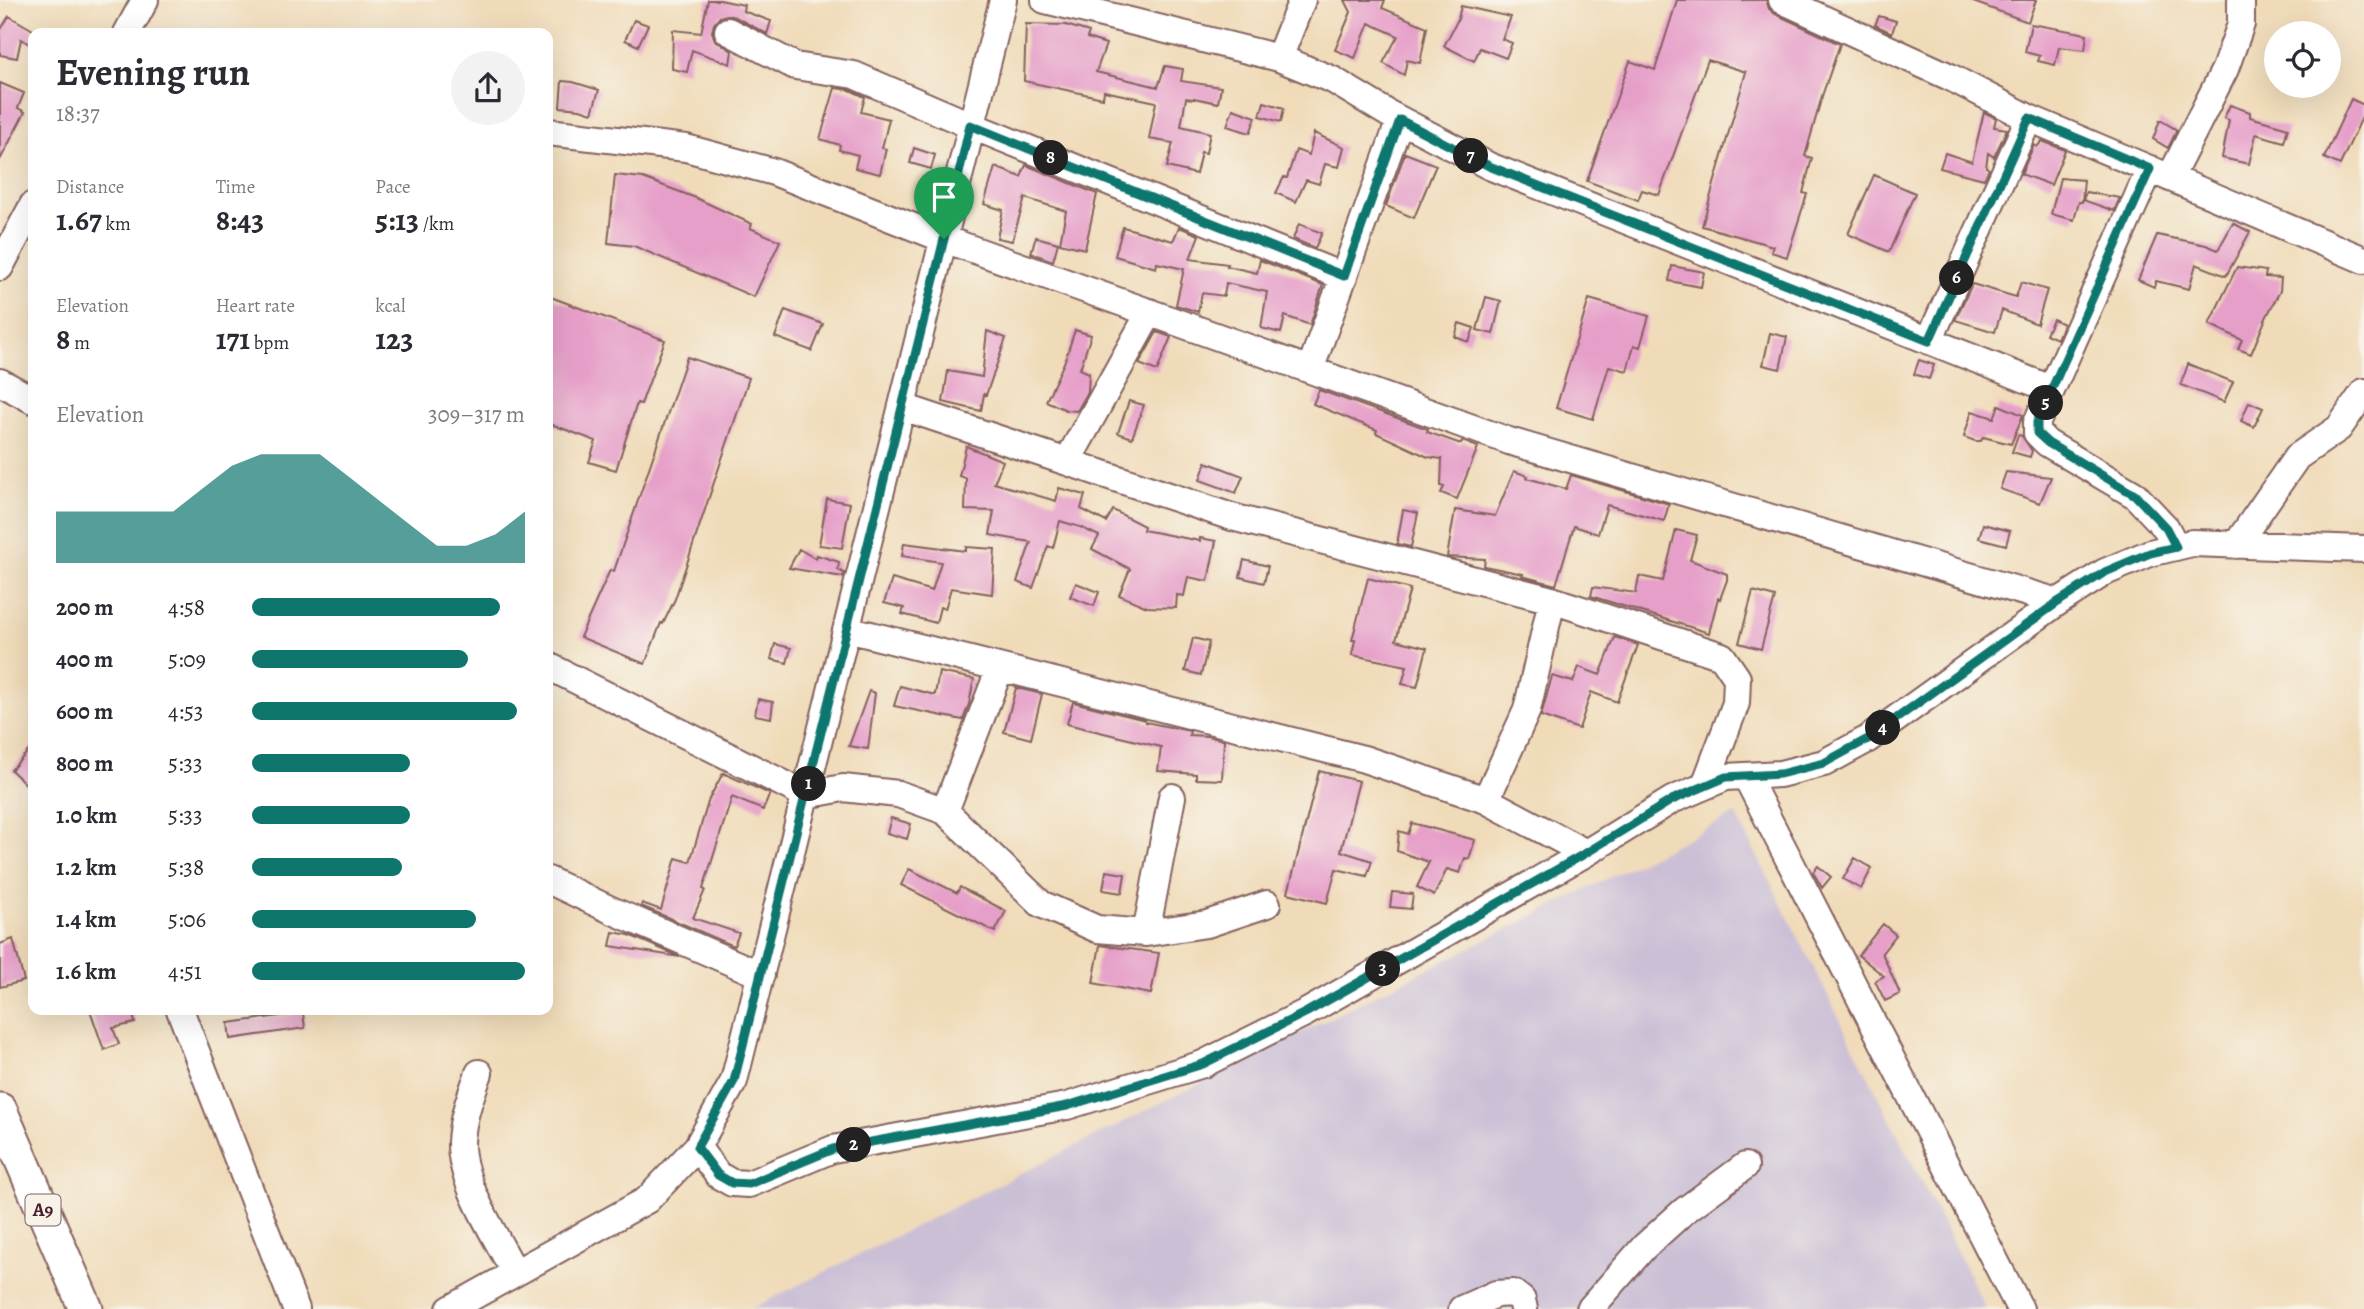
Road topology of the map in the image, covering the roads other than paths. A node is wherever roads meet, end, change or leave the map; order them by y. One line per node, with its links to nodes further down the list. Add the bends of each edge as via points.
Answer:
1 (145, 0): 7 (street)
2 (1003, 0): 12 (street)
3 (1045, 0): 9 (street)
4 (1302, 0): 9 (street)
5 (1782, 0): 10 (street)
6 (2241, 0): 14 (street, via 2241,24 2225,69)
7 (130, 28)
8 (727, 31): 12 (street, via 795,66 854,75)
9 (1279, 58): 11 (street, via 1333,80)
10 (2029, 118): 14 (street); 21 (street)
11 (1400, 120): 19 (street); 21 (street, via 1489,166)
12 (970, 125): 16 (street); 19 (street)
13 (553, 133): 16 (street, via 686,148 774,172)
14 (2160, 173): 17 (street); 24 (street)
15 (28, 214): 18 (street)
16 (944, 239): 20 (street); 27 (street)
17 (2364, 260)
18 (0, 267)
19 (1344, 276): 22 (street)
20 (1150, 312): 22 (street); 28 (street)
21 (1929, 341): 24 (street)
22 (1310, 370): 33 (street, via 1509,441)
23 (0, 382): 26 (street)
24 (2052, 389): 30 (street, via 2037,422 2037,433 2135,495 2166,528)
25 (2364, 392): 29 (street, via 2339,428 2297,457)
26 (28, 397)
27 (903, 407): 28 (street); 34 (street)
28 (1067, 462): 32 (street, via 1233,517)
29 (2236, 545): 30 (street); 31 (street)
30 (2176, 547): 33 (street, via 2105,572)
31 (2364, 549)
32 (1552, 600): 38 (street, via 1722,656 1737,678 1736,703); 41 (street, via 1527,710)
33 (2058, 602): 37 (street, via 1868,739 1824,763 1780,774)
34 (847, 629): 36 (street); 39 (street)
35 (553, 668): 39 (street)
36 (1000, 668): 41 (street, via 1364,759); 42 (street)
37 (1746, 776): 38 (street); 61 (street)
38 (1705, 785): 43 (street)
39 (806, 795): 42 (street, via 843,788 898,794); 47 (street)
40 (1172, 797): 46 (street)
41 (1486, 800): 43 (street)
42 (945, 811): 46 (street, via 1041,904 1097,929)
43 (1586, 853): 52 (street, via 1307,1012 1203,1064 1067,1106 833,1149 749,1184 732,1183 718,1175)
44 (553, 882): 47 (street)
45 (1266, 904): 46 (street, via 1207,924)
46 (1146, 933)
47 (761, 975): 52 (street, via 734,1081)
48 (182, 1015): 56 (street)
49 (479, 1073): 54 (street, via 464,1116 464,1170)
50 (0, 1110): 51 (main road, A9)
51 (7, 1143): 55 (main road, A9)
52 (697, 1147): 54 (street, via 647,1200)
53 (1745, 1166): 60 (street, via 1644,1247)
54 (515, 1273): 57 (street)
55 (86, 1309)
56 (296, 1309)
57 (450, 1309)
58 (1462, 1309): 59 (street, via 1496,1294 1513,1293)
59 (1524, 1309)
60 (1590, 1309)
61 (2021, 1309)

